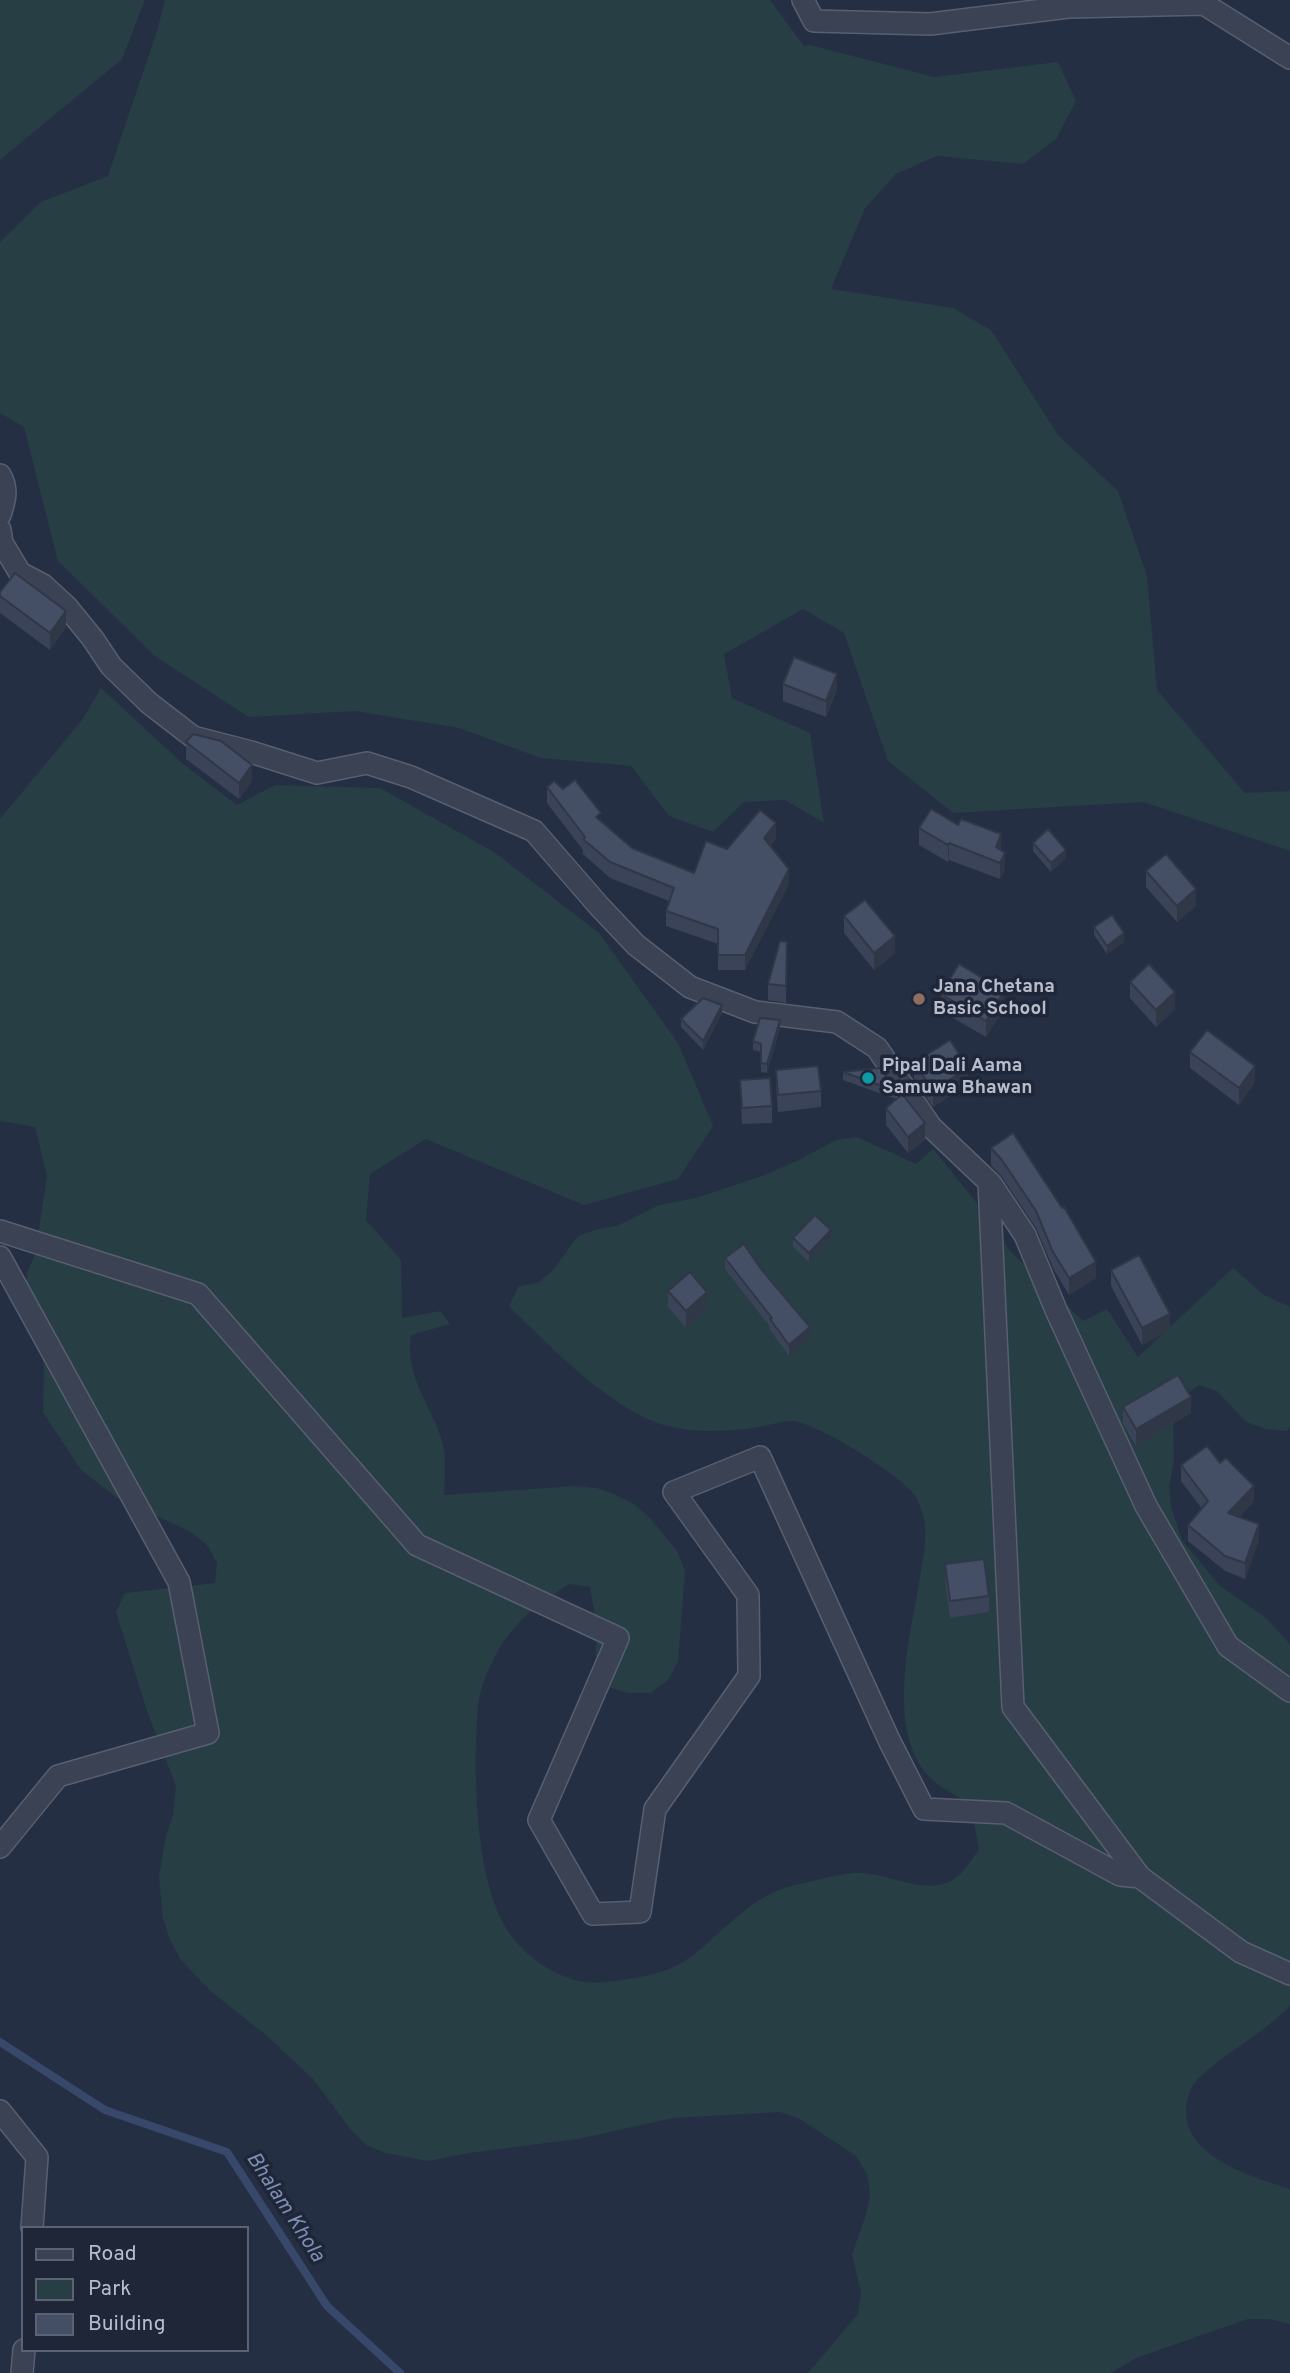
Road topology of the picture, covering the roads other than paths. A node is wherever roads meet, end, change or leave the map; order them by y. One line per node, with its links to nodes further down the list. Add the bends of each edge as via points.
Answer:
1 (803, 0): 2 (street, via 814,21 930,24 1068,7 1204,4)
2 (1290, 58)
3 (0, 475): 4 (street, via 6,484)
4 (0, 515)
5 (0, 530): 6 (street, via 2,543 20,573 67,607 111,666 193,737 317,773 367,763 534,831 636,945 690,986 755,1012 837,1022 877,1048 931,1127)
6 (989, 1182): 9 (street, via 1025,1235 1146,1506 1228,1646); 11 (street, via 1013,1707)
7 (0, 1231): 11 (street, via 198,1294 417,1545 618,1638 539,1819 593,1914 640,1912 655,1809 749,1676 748,1595 674,1492 760,1457 924,1809 1006,1813 1120,1875)
8 (0, 1257): 10 (street, via 179,1582 208,1733 58,1776)
9 (1290, 1691)
10 (0, 1847)
11 (1140, 1877): 12 (street, via 1241,1952)
12 (1290, 1973)
13 (0, 2111): 14 (street, via 37,2157)
14 (32, 2226)
15 (24, 2352): 16 (street)
16 (22, 2373)

